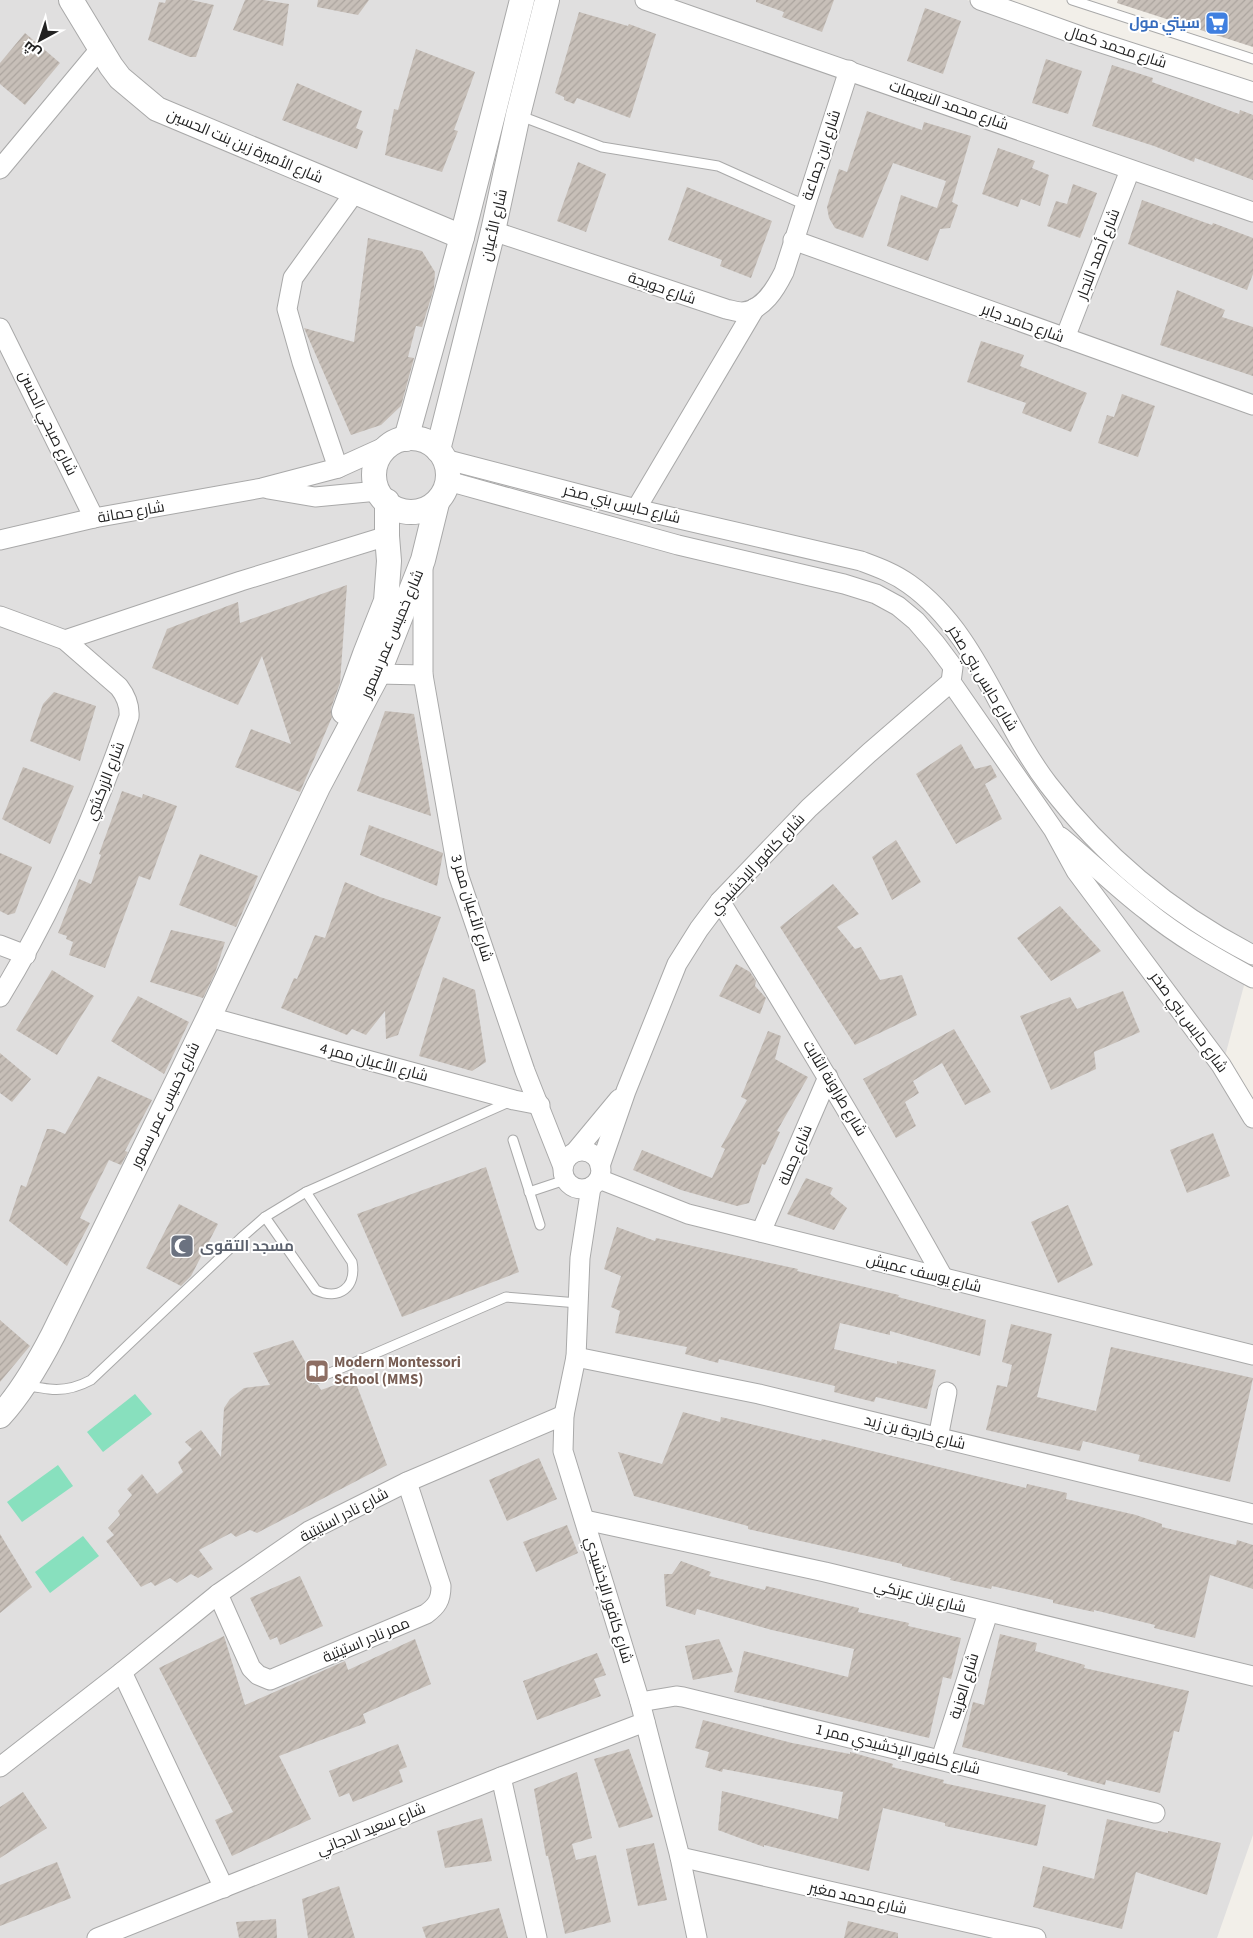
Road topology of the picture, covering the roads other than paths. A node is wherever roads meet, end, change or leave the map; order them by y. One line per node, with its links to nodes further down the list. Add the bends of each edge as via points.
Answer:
1 (71, 0): 7 (street, شارع الأميرة زين بنت الحسين)
2 (522, 0): 18 (street, شارع الأعيان)
3 (547, 0): 11 (street, شارع الأعيان)
4 (645, 0): 9 (street, شارع محمد النعيمات)
5 (980, 0): 10 (street, شارع محمد كمال)
6 (1072, 0): 8 (lane)
7 (100, 49): 12 (street); 14 (street, شارع الأميرة زين بنت الحسين, via 120,78 157,109)
8 (1253, 59)
9 (849, 70): 13 (street, شارع محمد النعيمات); 15 (street, شارع ابن جماعة)
10 (1253, 92)
11 (518, 115): 15 (lane, via 602,148 718,166); 17 (street, شارع الأعيان)
12 (0, 170)
13 (1130, 170): 16 (street, شارع محمد النعيمات); 22 (street, شارع أحمد النجار)
14 (355, 192): 18 (street, شارع الأميرة زين بنت الحسين); 26 (street, via 293,278 287,309)
15 (805, 205): 19 (street, شارع ابن جماعة)
16 (1253, 212)
17 (493, 231): 20 (street, شارع حويجة, via 726,309 743,312); 25 (street, شارع الأعيان)
18 (462, 237): 24 (street, شارع الأعيان)
19 (793, 240): 20 (street, via 776,288); 22 (street, شارع حامد جابر)
20 (755, 308): 30 (street)
21 (0, 328): 31 (street, شارع صبحي الحسن)
22 (1065, 338): 23 (street, شارع حامد جابر)
23 (1253, 405)
24 (399, 441): 25 (street, via 418,439 429,443); 26 (street, شارع حمانة); 28 (street, via 383,451 377,460 375,476)
25 (443, 463): 29 (street, via 444,492); 30 (street, شارع حابس بني صخر); 39 (street, شارع حابس بني صخر, via 678,544 876,594 898,606 935,643 953,668)
26 (338, 468): 27 (street, شارع حمانة)
27 (262, 488): 28 (street, شارع حمانة, via 315,497); 31 (street, شارع حمانة)
28 (383, 496): 29 (street, via 394,508 405,512 417,512); 32 (street, شارع خميس عمر سمور)
29 (437, 502): 34 (street, شارع خميس عمر سمور)
30 (636, 509): 45 (street, شارع حابس بني صخر, via 861,562 908,583 950,623 1047,783 1089,832 1128,870 1183,914)
31 (94, 518): 33 (street, شارع حمانة)
32 (386, 536): 36 (street); 40 (street, شارع خميس عمر سمور, via 389,561 386,601)
33 (0, 540)
34 (423, 560): 37 (street, شارع خميس عمر سمور); 38 (street, شارع الأعيان ممر 3)
35 (0, 616): 36 (street, شارع الزركشي)
36 (65, 640): 44 (street, شارع الزركشي, via 124,694 130,709 108,776 74,860)
37 (378, 674): 38 (street); 40 (street, شارع خميس عمر سمور)
38 (423, 675): 52 (street, شارع الأعيان ممر 3, via 458,874 525,1071)
39 (951, 682): 41 (street, شارع حابس بني صخر); 42 (street, شارع كافور الإخشيدي, via 809,808)
40 (318, 787): 48 (street, شارع خميس عمر سمور)
41 (1053, 829): 46 (street, شارع حابس بني صخر, via 1167,927); 53 (street, شارع حابس بني صخر, via 1076,871 1221,1065)
42 (720, 901): 49 (street, شارع طراونة الثابت); 50 (street, شارع كافور الإخشيدي, via 677,964)
43 (0, 945): 44 (street)
44 (26, 955): 47 (street, شارع الزركشي)
45 (1253, 955)
46 (1253, 978)
47 (0, 997)
48 (209, 1017): 51 (street, شارع الأعيان ممر 4); 66 (street, شارع خميس عمر سمور, via 36,1369)
49 (828, 1077): 60 (street, شارع جملة); 61 (street, شارع طراونة الثابت)
50 (626, 1091): 55 (street, شارع كافور الإخشيدي); 55 (street, شارع كافور الإخشيدي)
51 (514, 1100): 52 (street, شارع الأعيان ممر 4); 56 (lane)
52 (540, 1105): 55 (street, شارع الأعيان ممر 3)
53 (1253, 1118)
54 (513, 1140): 57 (lane)
55 (580, 1171): 57 (lane); 60 (street, شارع يوسف عميش, via 688,1214); 62 (street, شارع كافور الإخشيدي)
56 (306, 1192): 58 (lane); 58 (lane, via 352,1262 353,1277 345,1290 325,1294 316,1290)
57 (530, 1192): 59 (lane)
58 (265, 1217): 66 (lane, via 91,1380 70,1389)
59 (540, 1225)
60 (761, 1232): 61 (street, شارع يوسف عميش)
61 (944, 1279): 63 (street, شارع يوسف عميش)
62 (578, 1303): 64 (street, شارع كافور الإخشيدي); 65 (lane, via 506,1297)
63 (1253, 1355)
64 (576, 1357): 69 (street, شارع كافور الإخشيدي); 70 (street, شارع خارجة بن زيد, via 759,1394)
65 (316, 1379)
66 (23, 1387): 68 (street, شارع خميس عمر سمور)
67 (947, 1392): 70 (street)
68 (0, 1416)
69 (564, 1416): 71 (street, شارع نادر استيتية); 73 (street, شارع كافور الإخشيدي, via 563,1451)
70 (938, 1438): 72 (street, شارع خارجة بن زيد)
71 (407, 1482): 74 (street, شارع نادر استيتية, via 309,1531); 74 (street, ممر نادر استيتية, via 441,1586 439,1602 426,1614 270,1680 251,1668)
72 (1253, 1514)
73 (585, 1520): 75 (street, شارع يزن عرنكي, via 825,1572); 78 (street, شارع كافور الإخشيدي)
74 (218, 1594): 76 (street, شارع نادر استيتية)
75 (988, 1612): 77 (street, شارع يزن عرنكي); 80 (street, شارع العزية)
76 (122, 1672): 81 (street, شارع نادر استيتية); 85 (street)
77 (1253, 1676)
78 (640, 1702): 79 (street, شارع كافور الإخشيدي); 80 (street, شارع كافور الإخشيدي ممر 1, via 683,1697)
79 (645, 1722): 82 (street, شارع سعيد الدجاني); 84 (street, شارع كافور الإخشيدي)
80 (941, 1759): 83 (street, شارع كافور الإخشيدي ممر 1)
81 (0, 1767)
82 (501, 1777): 85 (street, شارع سعيد الدجاني); 88 (street)
83 (1155, 1813)
84 (680, 1857): 89 (street, شارع كافور الإخشيدي); 90 (street, شارع محمد مغير)
85 (224, 1888): 86 (street, شارع سعيد الدجاني)
86 (120, 1934): 87 (street, شارع سعيد الدجاني)
87 (97, 1938)
88 (537, 1938)
89 (697, 1938)
90 (1036, 1938)

